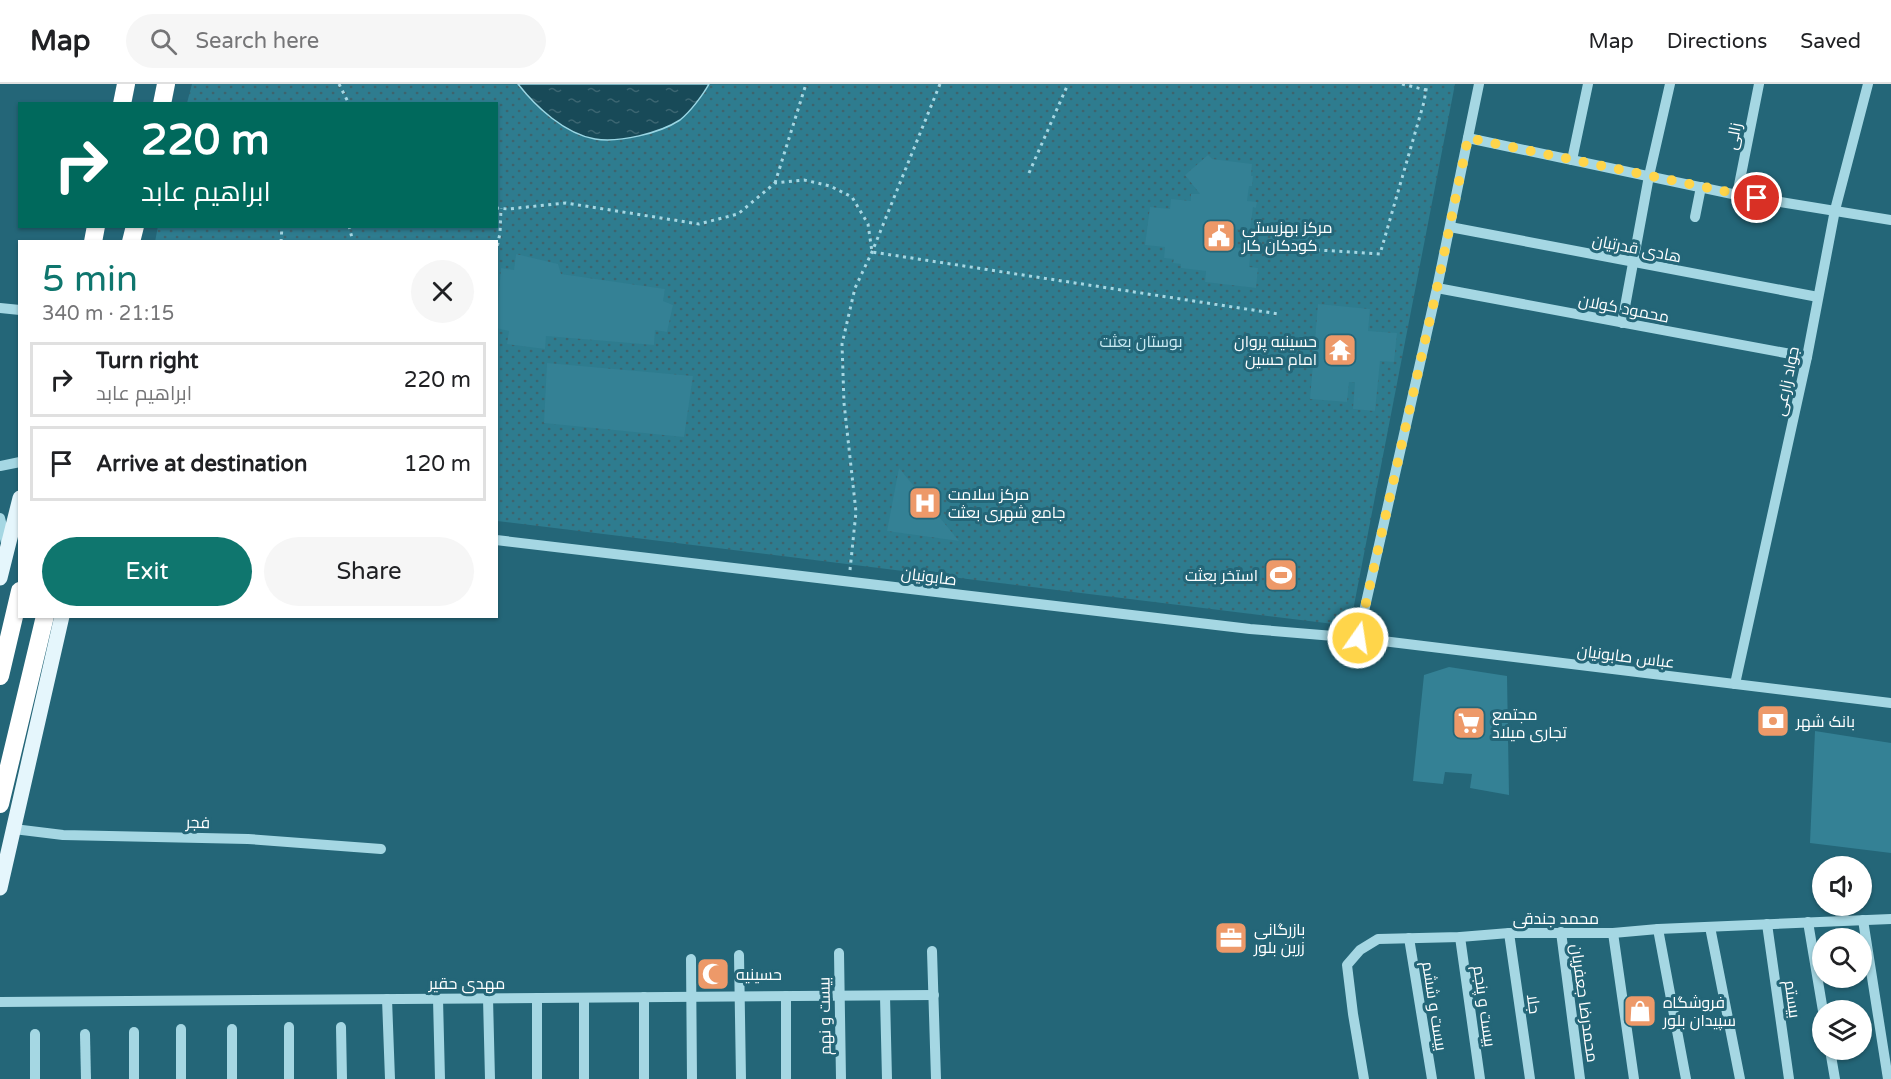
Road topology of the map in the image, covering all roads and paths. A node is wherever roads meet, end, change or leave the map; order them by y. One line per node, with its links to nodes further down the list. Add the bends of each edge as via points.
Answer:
1 (126, 84): 15 (highway)
2 (166, 84): 16 (highway)
3 (339, 84): 17 (path)
4 (806, 84): 22 (path)
5 (940, 84): 32 (path)
6 (1068, 84): 20 (path)
7 (1402, 84): 14 (path)
8 (1427, 84): 14 (path)
9 (1479, 84): 18 (street)
10 (1588, 84): 19 (street)
11 (1670, 84): 21 (street)
12 (1759, 84): 24 (street, زالی)
13 (1868, 84): 26 (street, جواد زارعی)
14 (1426, 90): 31 (path, via 1380,254)
15 (122, 102)
16 (162, 102)
17 (348, 102)
18 (1468, 138): 19 (street); 29 (street)
19 (1572, 160): 21 (street)
20 (1029, 173)
21 (1649, 176): 23 (street); 33 (street)
22 (775, 183): 25 (path, via 738,214 699,224 566,203); 32 (path, via 804,180 830,186 852,197 868,224)
23 (1701, 187): 24 (street); 27 (street)
24 (1737, 195): 26 (street)
25 (499, 208): 30 (path)
26 (1834, 210): 28 (street); 35 (street, جواد زارعی)
27 (1695, 217)
28 (1891, 220)
29 (1450, 227): 33 (street, هادی قدرتیان); 34 (street)
30 (498, 243)
31 (1257, 246)
32 (872, 252): 38 (path); 48 (path, via 855,288 842,344 856,512)
33 (1633, 263): 35 (street, هادی قدرتیان); 39 (street)
34 (1437, 288): 39 (street, محمود کولان); 52 (street)
35 (1818, 297): 40 (street, جواد زارعی)
36 (0, 308): 37 (street)
37 (18, 310)
38 (1279, 314)
39 (1622, 323): 40 (street, محمود کولان)
40 (1807, 357): 54 (street, جواد زارعی)
41 (18, 462): 42 (street)
42 (0, 466)
43 (18, 506): 46 (main road)
44 (0, 518): 46 (street)
45 (498, 540): 48 (street, صابونیان)
46 (7, 549): 47 (main road)
47 (0, 578)
48 (849, 582): 52 (street, صابونیان)
49 (18, 600): 53 (highway)
50 (45, 618): 56 (highway)
51 (62, 618): 57 (main road)
52 (1358, 638): 54 (street, عباس صابونیان)
53 (0, 676)
54 (1735, 684): 55 (street, عباس صابونیان)
55 (1891, 703)
56 (1, 802)
57 (14, 829): 58 (street, فجر, via 63,835 248,838); 59 (main road)
58 (381, 849)
59 (0, 888)
60 (1891, 919): 61 (street, محمد جندقی)
61 (1863, 920): 62 (street, محمد جندقی); 126 (street)
62 (1808, 922): 63 (street, محمد جندقی); 87 (street)
63 (1767, 924): 64 (street, محمد جندقی); 124 (street, بیستم)
64 (1710, 927): 65 (street, محمد جندقی); 123 (street)
65 (1658, 929): 68 (street, محمد جندقی); 122 (street)
66 (1561, 932): 67 (street, محمد جندقی); 68 (street, محمد جندقی); 120 (street, محمدرضا جعفریان)
67 (1509, 933): 69 (street, محمد جندقی); 119 (street, جلا)
68 (1613, 933): 121 (street)
69 (1460, 937): 70 (street, محمد جندقی); 118 (street, بیست و پنجم)
70 (1409, 938): 116 (street, محمد جندقی, via 1378,939 1360,950 1347,965); 117 (street, بیست و ششم)
71 (932, 951): 75 (street)
72 (838, 953): 78 (street, بیست و نهم)
73 (739, 955): 76 (street)
74 (691, 959): 81 (street)
75 (934, 995): 79 (street, مهدی حقیر); 115 (street)
76 (740, 996): 77 (street, مهدی حقیر); 81 (street, مهدی حقیر); 111 (street)
77 (786, 996): 78 (street, مهدی حقیر); 112 (street)
78 (838, 996): 79 (street, مهدی حقیر); 113 (street, بیست و نهم)
79 (885, 996): 114 (street)
80 (644, 997): 81 (street, مهدی حقیر); 84 (street, مهدی حقیر); 109 (street)
81 (691, 997): 110 (street)
82 (488, 998): 83 (street, مهدی حقیر); 86 (street, مهدی حقیر); 106 (street)
83 (537, 998): 84 (street, مهدی حقیر); 107 (street)
84 (584, 998): 108 (street)
85 (387, 999): 86 (street, مهدی حقیر); 88 (street, مهدی حقیر); 104 (street)
86 (438, 999): 105 (street)
87 (1821, 1000)
88 (0, 1002)
89 (341, 1026): 103 (street)
90 (289, 1027): 102 (street)
91 (181, 1029): 100 (street)
92 (231, 1029): 101 (street)
93 (134, 1032): 99 (street)
94 (35, 1034): 97 (street)
95 (85, 1034): 98 (street)
96 (1831, 1060): 125 (street)
97 (35, 1079)
98 (86, 1079)
99 (134, 1079)
100 (181, 1079)
101 (232, 1079)
102 (289, 1079)
103 (342, 1079)
104 (390, 1079)
105 (440, 1079)
106 (490, 1079)
107 (537, 1079)
108 (584, 1079)
109 (644, 1079)
110 (692, 1079)
111 (741, 1079)
112 (786, 1079)
113 (841, 1079)
114 (887, 1079)
115 (936, 1079)
116 (1364, 1079)
117 (1432, 1079)
118 (1480, 1079)
119 (1530, 1079)
120 (1580, 1079)
121 (1634, 1079)
122 (1686, 1079)
123 (1740, 1079)
124 (1789, 1079)
125 (1834, 1079)
126 (1888, 1079)

